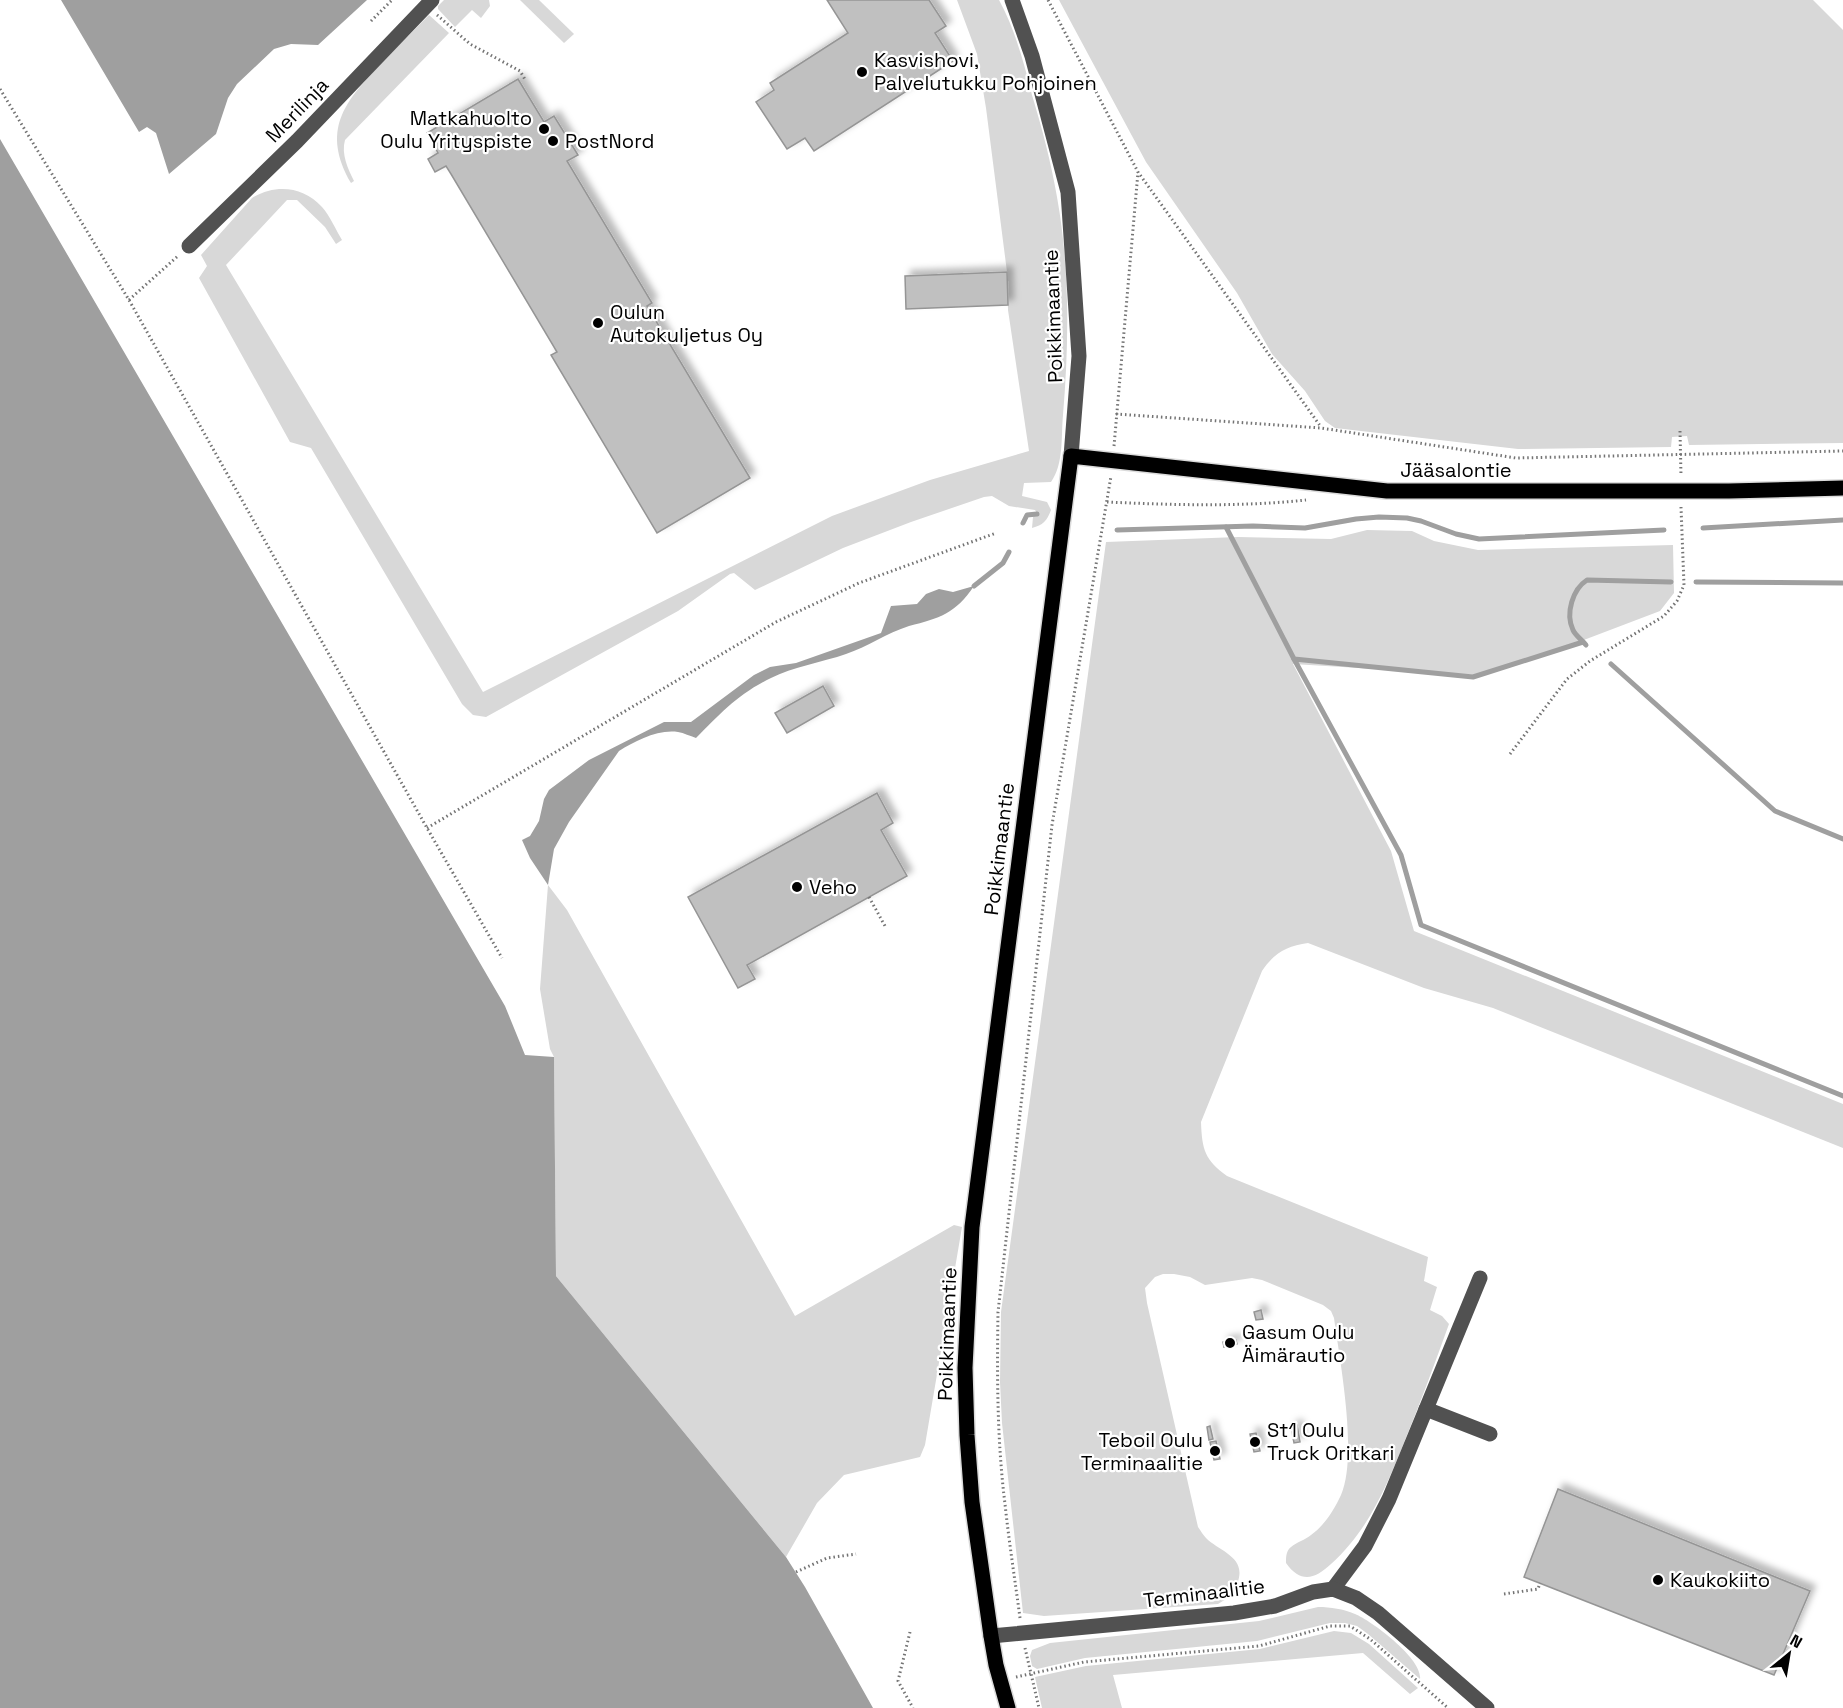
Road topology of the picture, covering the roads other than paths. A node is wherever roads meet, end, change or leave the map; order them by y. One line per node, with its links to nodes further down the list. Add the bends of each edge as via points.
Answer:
1 (1012, 0): 4 (street, Poikkimaantie, via 1032,56 1068,192 1079,356)
2 (429, 3): 3 (street, Merilinja, via 297,141)
3 (189, 246)
4 (1071, 456): 5 (main road, Jääsalontie, via 1388,491); 10 (main road, Poikkimaantie, via 972,1227 965,1368 967,1435)
5 (1843, 488)
6 (1480, 1278): 7 (street)
7 (1426, 1409): 8 (street); 9 (street, via 1365,1546)
8 (1490, 1434)
9 (1333, 1589): 10 (street, Terminaalitie, via 1234,1613); 12 (street, via 1378,1613)
10 (991, 1636): 11 (main road, Poikkimaantie)
11 (1008, 1708)
12 (1487, 1708)

